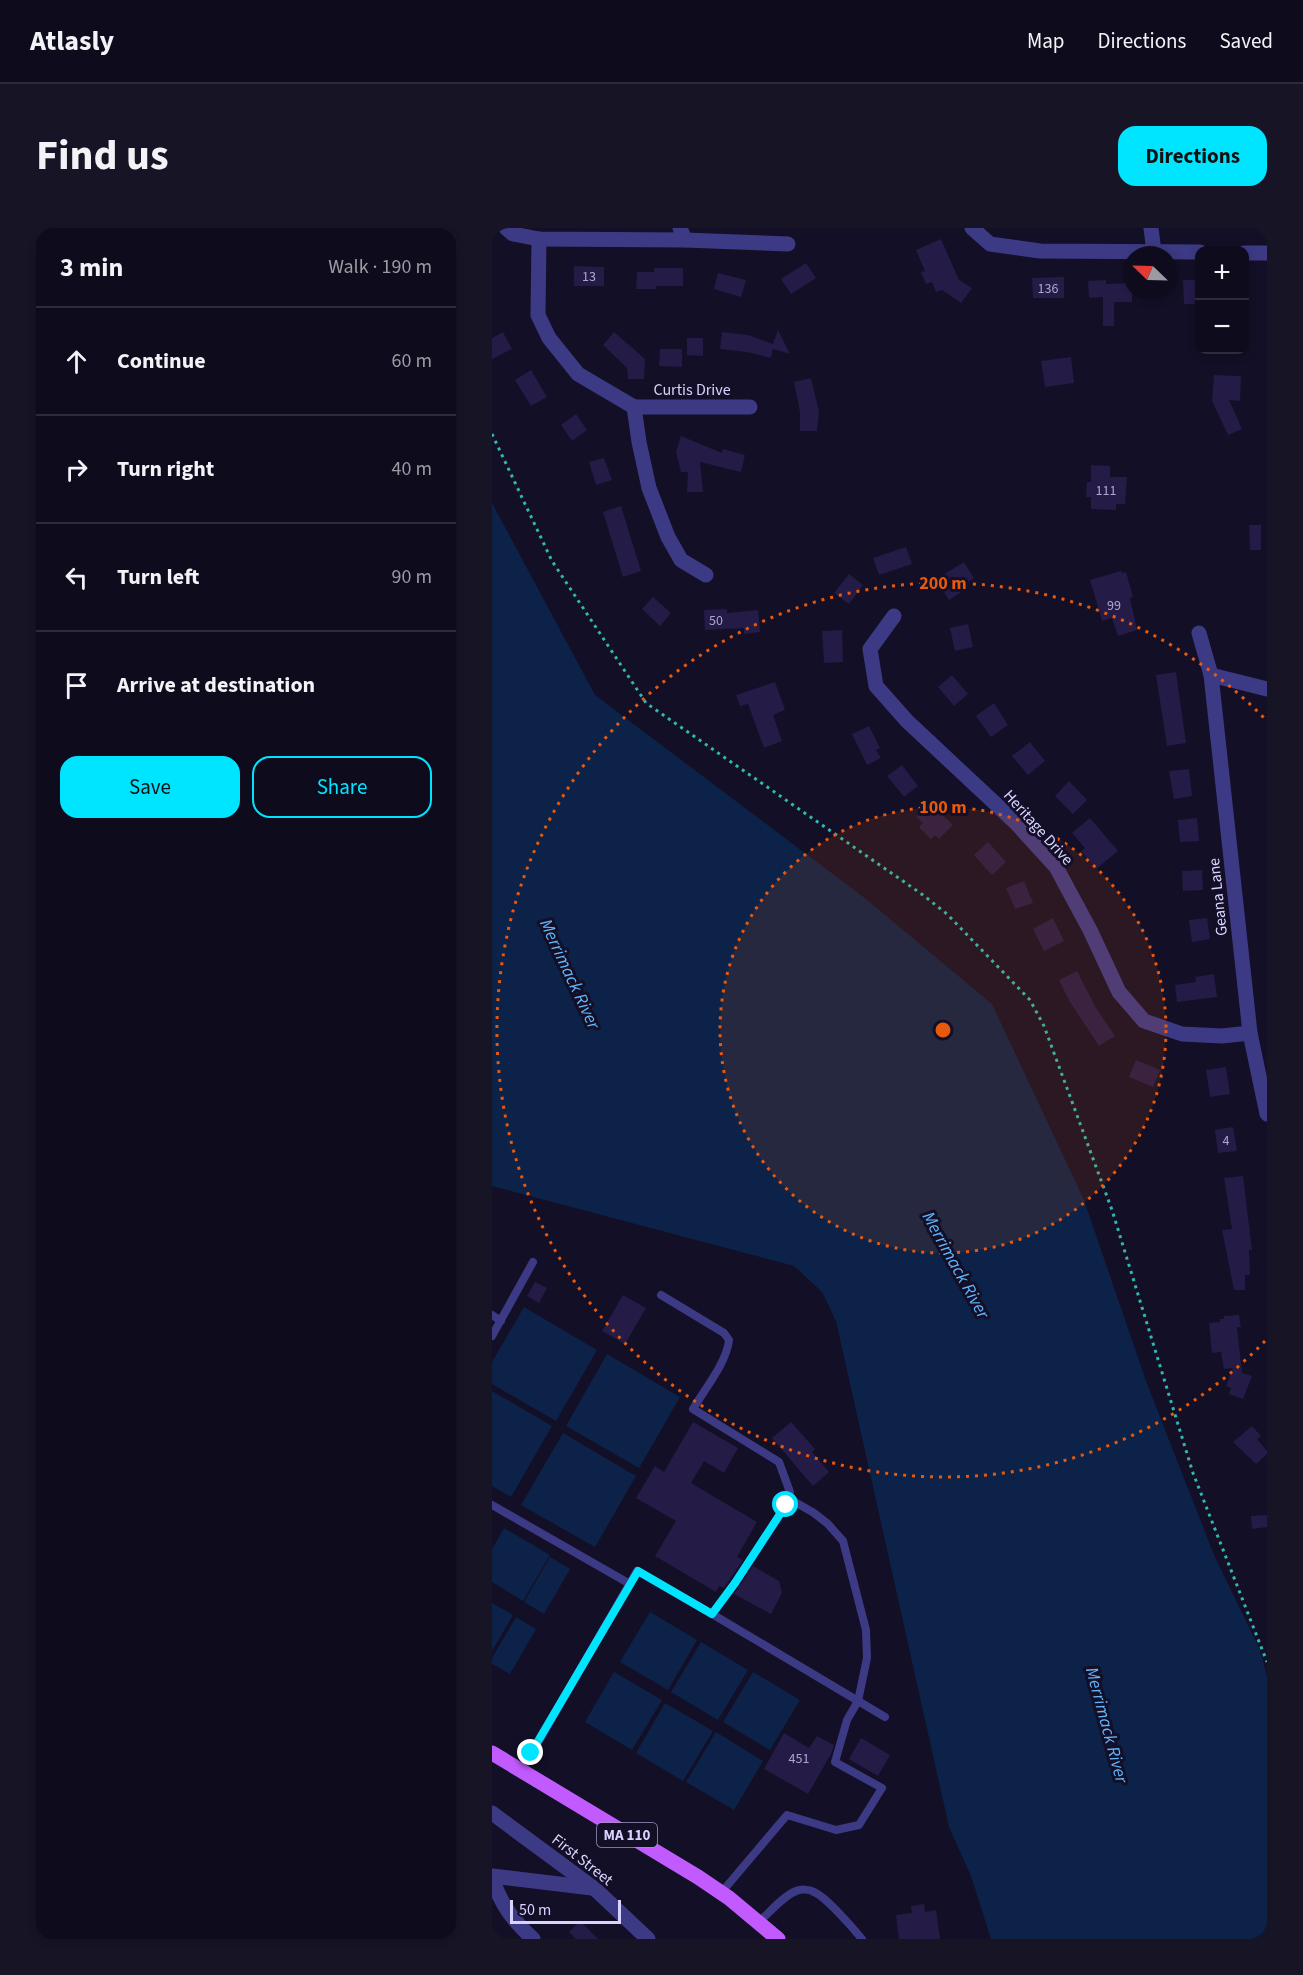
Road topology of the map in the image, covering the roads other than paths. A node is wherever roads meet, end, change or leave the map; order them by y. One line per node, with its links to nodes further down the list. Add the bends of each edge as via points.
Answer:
1 (506, 228): 5 (street, via 513,234)
2 (972, 228): 8 (street, via 990,243 1040,251)
3 (1151, 228): 7 (street)
4 (682, 234): 5 (street); 6 (street)
5 (539, 238): 13 (street, via 538,315 549,338 578,374)
6 (788, 244)
7 (1153, 246)
8 (1123, 252)
9 (1177, 252): 10 (street)
10 (1195, 252)
11 (1249, 253): 12 (street)
12 (1267, 253)
13 (634, 407): 14 (street, Curtis Drive); 15 (street, via 649,488 668,537 681,560)
14 (750, 407)
15 (706, 575)
16 (894, 616): 20 (street, Heritage Drive, via 870,649 876,686 1056,867 1119,992 1144,1022 1182,1034)
17 (1199, 633): 18 (street, Geana Lane)
18 (1211, 675): 19 (street); 20 (street, Geana Lane)
19 (1267, 689)
20 (1250, 1033): 21 (street, Geana Lane)
21 (1267, 1114)
22 (533, 1262): 25 (lane)
23 (661, 1295): 27 (lane, via 724,1333 729,1340 723,1361 693,1409 778,1462 788,1481)
24 (492, 1316): 25 (lane)
25 (501, 1321): 26 (lane)
26 (492, 1336)
27 (788, 1498): 30 (lane); 31 (lane, via 814,1513 843,1541 866,1630 867,1658)
28 (492, 1505): 29 (lane)
29 (630, 1584): 30 (lane, via 638,1571); 34 (lane)
30 (712, 1614): 31 (lane)
31 (858, 1701): 32 (lane); 38 (lane, via 847,1720 836,1762 882,1788 859,1826 836,1830 787,1815)
32 (885, 1717)
33 (492, 1754): 34 (main road, MA 110)
34 (521, 1772): 38 (main road, MA 110)
35 (492, 1813): 37 (street, First Street)
36 (492, 1877): 37 (street); 40 (street, via 500,1900 516,1923)
37 (595, 1889): 41 (street, First Street)
38 (722, 1893): 39 (main road, MA 110)
39 (759, 1922): 42 (main road, MA 110); 43 (lane, via 790,1895 806,1890 826,1900)
40 (534, 1939)
41 (648, 1939)
42 (778, 1939)
43 (862, 1939)

